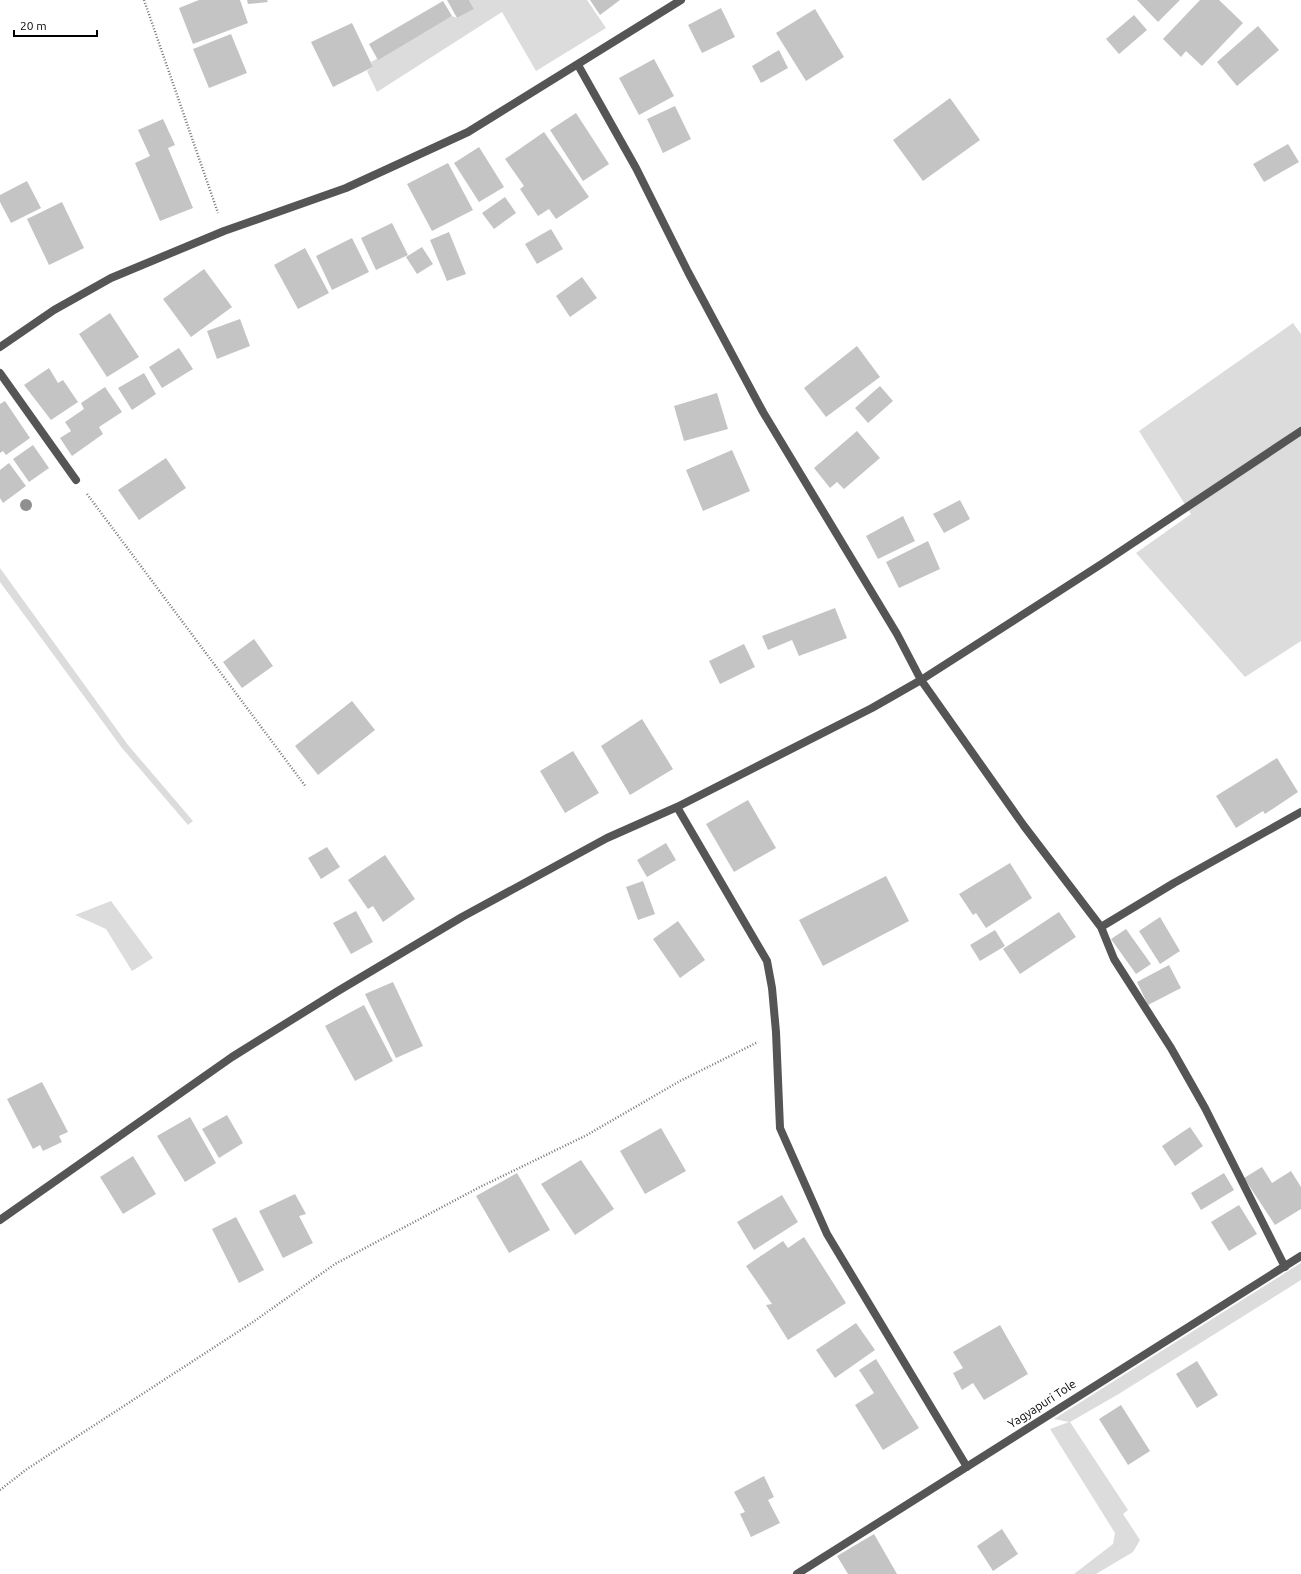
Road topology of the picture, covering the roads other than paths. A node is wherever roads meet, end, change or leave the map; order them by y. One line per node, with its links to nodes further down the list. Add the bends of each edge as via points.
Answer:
1 (682, 0): 2 (street)
2 (578, 65): 3 (street, via 468,132 346,188 224,231 111,278 54,310); 7 (street, via 636,168 763,412 893,627)
3 (0, 347)
4 (0, 374): 6 (street)
5 (1301, 431): 7 (street, via 1103,563)
6 (76, 480)
7 (920, 680): 8 (street, via 872,708); 10 (street, via 1024,826)
8 (677, 807): 11 (street, via 607,838 462,917 338,991 232,1057); 14 (street, via 767,961 776,1032 780,1128 824,1227)
9 (1301, 812): 10 (street, via 1174,883)
10 (1102, 927): 13 (street, via 1114,959 1171,1048 1205,1108)
11 (0, 1220)
12 (1301, 1256): 13 (street, Yagyapuri Tole)
13 (1285, 1267): 14 (street, Yagyapuri Tole)
14 (967, 1467): 15 (street, Yagyapuri Tole)
15 (797, 1574)

